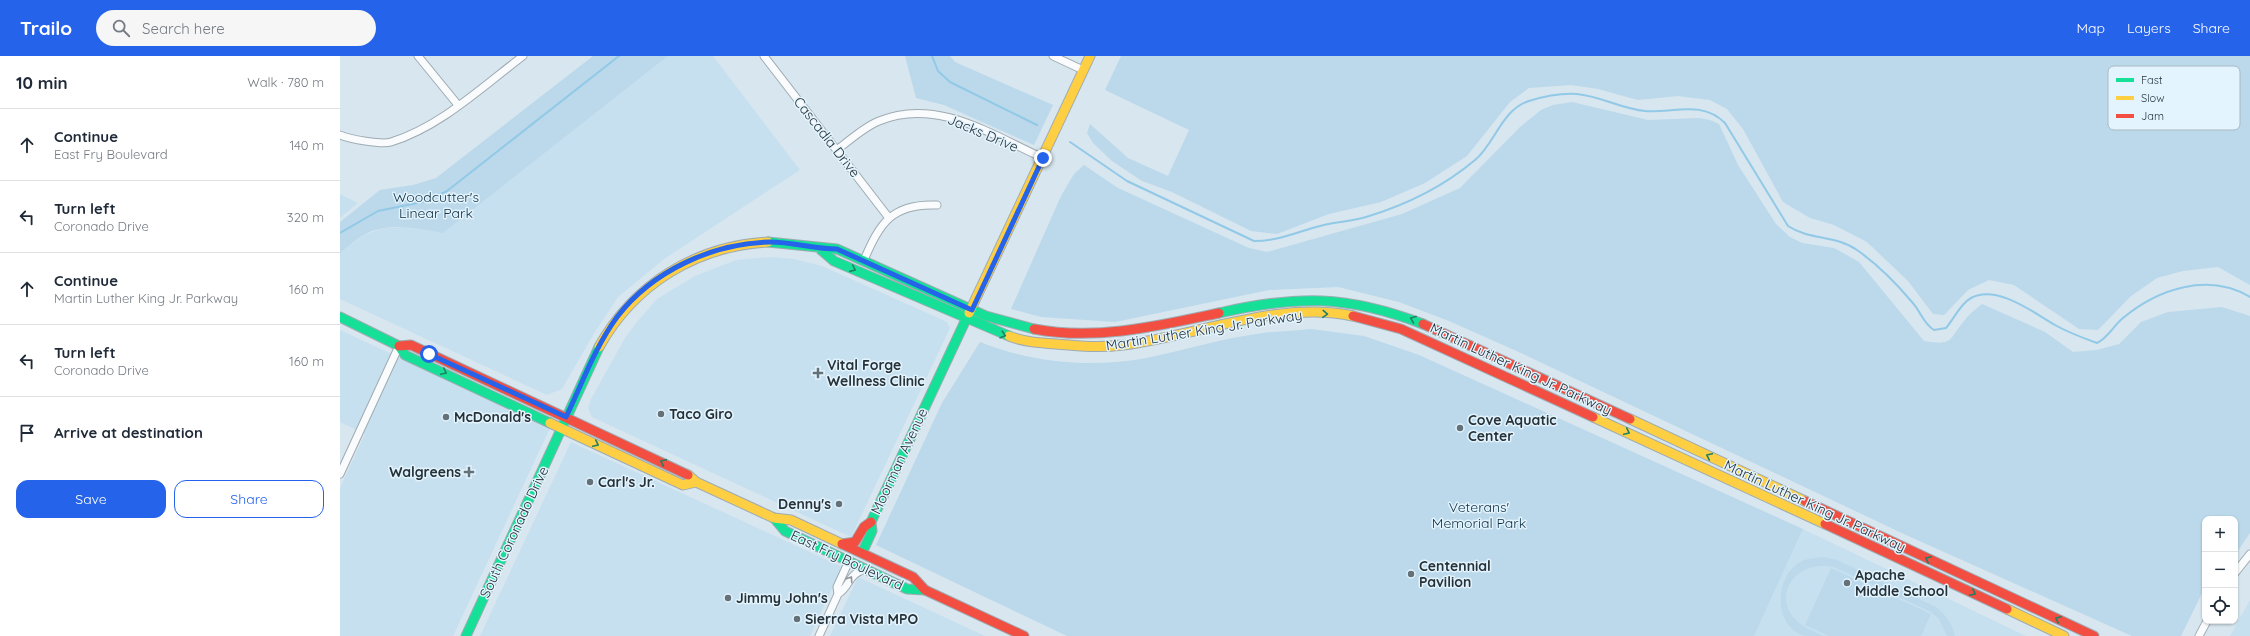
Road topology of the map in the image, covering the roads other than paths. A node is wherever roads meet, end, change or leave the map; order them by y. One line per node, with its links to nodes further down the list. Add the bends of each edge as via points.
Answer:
1 (418, 56): 7 (street)
2 (523, 56): 7 (street)
3 (764, 56): 9 (street, Cascadia Drive)
4 (1053, 56): 6 (street)
5 (1090, 56): 6 (street, Moorman Avenue)
6 (1083, 70): 10 (street, Moorman Avenue)
7 (458, 105): 8 (street, via 429,125 389,143)
8 (340, 135)
9 (837, 150): 10 (street, Jacks Drive, via 878,121 909,112 927,113 962,122); 12 (street, Cascadia Drive)
10 (1043, 158): 15 (street, Moorman Avenue)
11 (937, 205): 12 (street, via 917,204)
12 (890, 218): 14 (street, via 872,242)
13 (820, 249): 14 (street, Martin Luther King Jr. Parkway, via 837,249); 15 (street, Martin Luther King Jr. Parkway, one-way to 15, via 834,261); 18 (street, South Coronado Drive, via 771,242 746,244 716,250 672,269 632,301 617,317 603,340)
14 (864, 260): 15 (street, Martin Luther King Jr. Parkway)
15 (970, 315): 23 (street, Moorman Avenue); 36 (street, Martin Luther King Jr. Parkway, one-way to 36, via 1016,338 1056,345 1092,347 1123,345 1285,314 1342,314 1383,323 1444,347); 37 (street, Martin Luther King Jr. Parkway, one-way to 15, via 1439,330 1386,310 1332,300 1288,300 1136,331 1097,334 1028,329)
16 (340, 318): 17 (street, East Fry Boulevard)
17 (399, 346): 18 (street, East Fry Boulevard, via 411,345); 19 (street, East Fry Boulevard, one-way to 19, via 405,354); 20 (street)
18 (566, 417): 19 (street, South Coronado Drive); 21 (street, East Fry Boulevard, one-way to 18, via 686,473)
19 (561, 428): 21 (street, East Fry Boulevard, one-way to 21, via 683,485); 33 (street, South Coronado Drive)
20 (340, 474)
21 (696, 482): 22 (street, East Fry Boulevard)
22 (774, 518): 24 (street, East Fry Boulevard, via 791,520); 27 (street, East Fry Boulevard, via 786,531)
23 (871, 522): 24 (street, Moorman Avenue, via 864,527 855,542); 25 (street, Moorman Avenue, via 872,531)
24 (842, 544): 25 (street, East Fry Boulevard)
25 (862, 553): 30 (street, East Fry Boulevard, via 913,577)
26 (2250, 554): 29 (street)
27 (849, 561): 28 (street, East Fry Boulevard); 31 (street, via 837,587)
28 (866, 569): 30 (street, East Fry Boulevard, via 907,589); 31 (street, one-way to 28, via 844,590 857,571)
29 (2238, 569)
30 (925, 590): 35 (street, East Fry Boulevard)
31 (838, 594): 34 (street)
32 (2205, 624): 38 (street)
33 (466, 636)
34 (819, 636)
35 (1024, 636)
36 (2064, 636)
37 (2094, 636)
38 (2199, 636)

